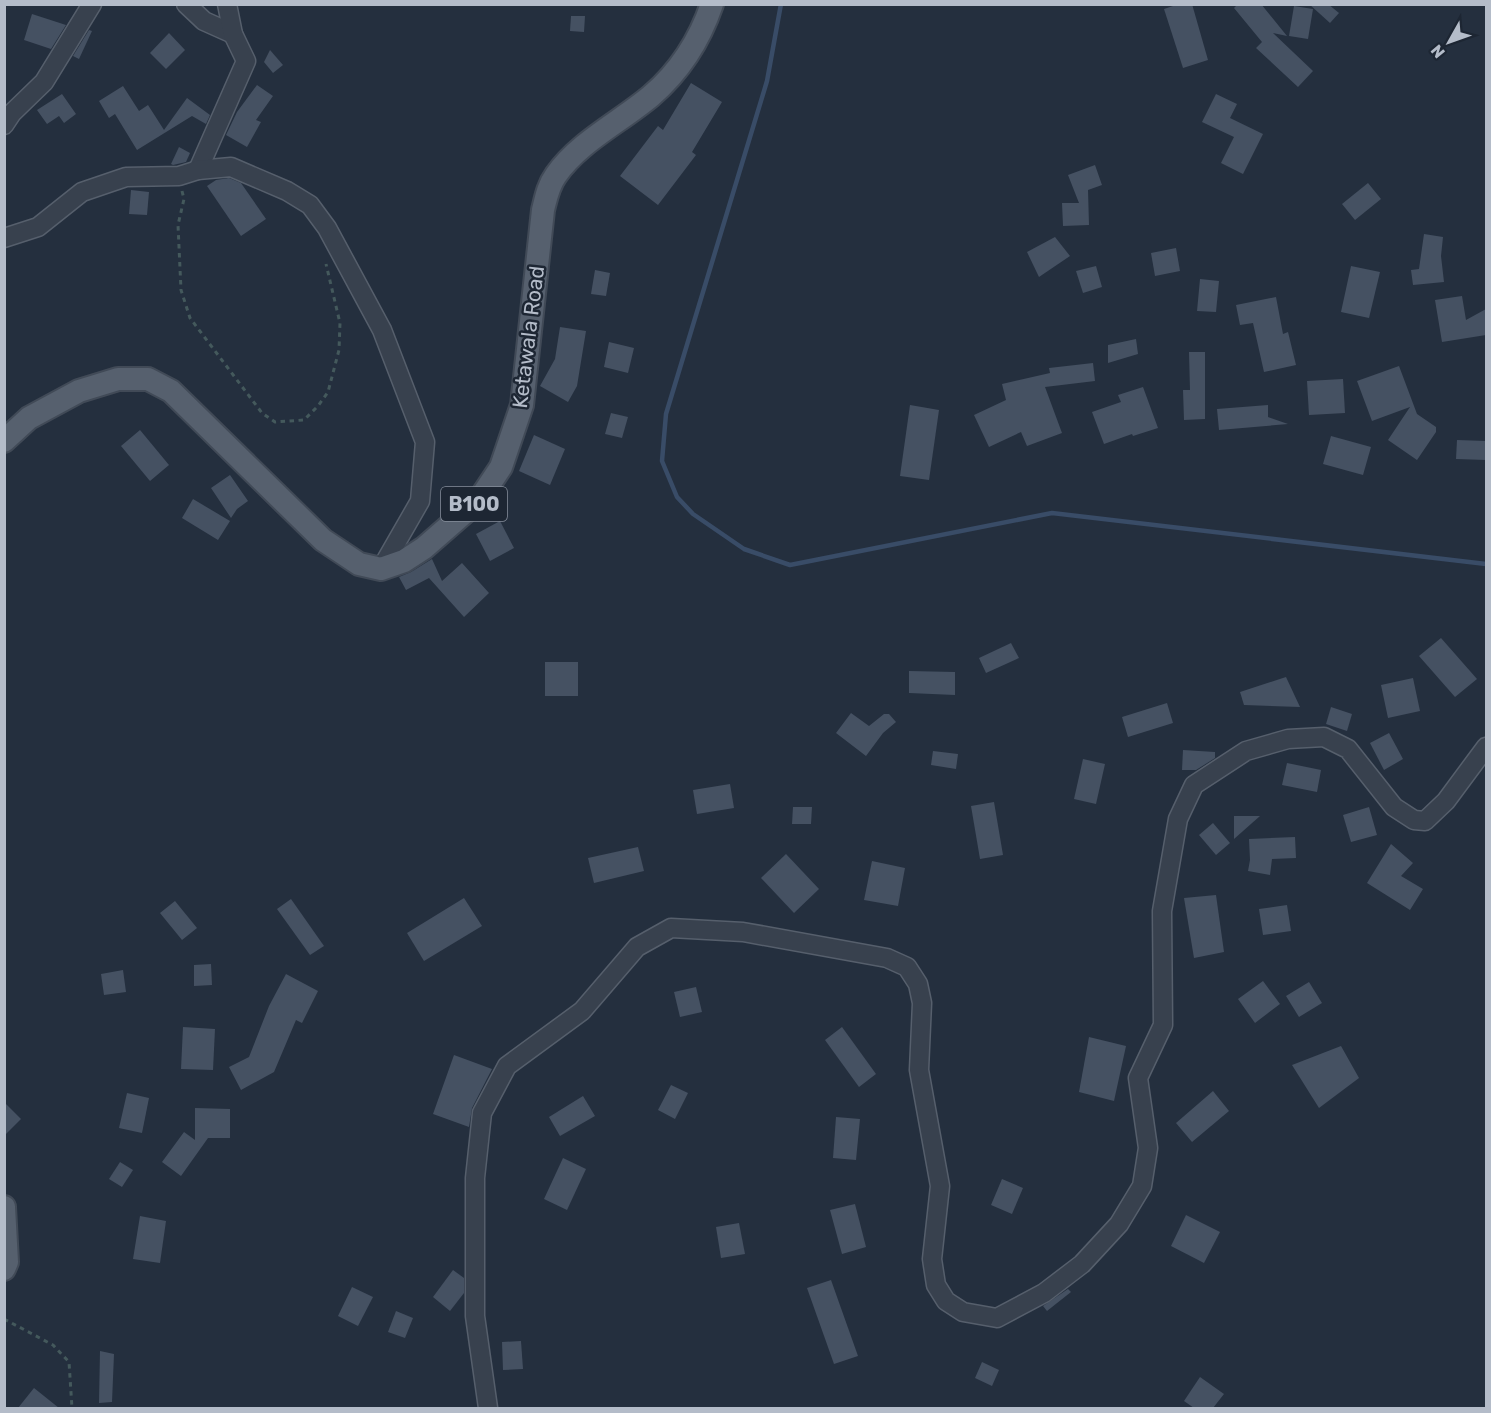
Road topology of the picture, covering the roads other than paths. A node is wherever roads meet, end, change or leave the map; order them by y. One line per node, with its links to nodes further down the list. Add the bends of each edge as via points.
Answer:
1 (92, 4): 6 (street, via 44,82)
2 (186, 4): 5 (street, via 204,21)
3 (227, 4): 5 (street)
4 (712, 4): 10 (main road, Ketawala Road / B100, via 696,42 676,70 652,95 568,161 548,191 522,405 501,467 479,500 430,542 404,561)
5 (233, 34): 7 (street, via 246,61)
6 (4, 125)
7 (198, 170): 8 (street, via 179,176 126,177 82,192 38,227); 10 (street, via 231,168 310,205 327,228 382,330 426,442 420,501)
8 (4, 238)
9 (4, 441): 10 (main road, via 29,418 79,391 118,379 148,380 171,391 323,540 359,564)
10 (381, 569)
11 (1486, 747): 14 (street, via 1446,801 1425,821 1414,820 1394,807 1348,749 1324,737 1288,739 1246,751 1194,785 1178,819 1162,911 1163,1025 1138,1078 1148,1148 1142,1186 1119,1224 1082,1264 1044,1293 997,1318 963,1312 946,1301 936,1285 932,1259 940,1186 919,1070 922,1004 918,984 907,968 887,958 743,932 671,928 637,947 582,1011 507,1066 482,1113 475,1178 475,1316)
12 (4, 1207): 13 (main road)
13 (4, 1269)
14 (488, 1408)

